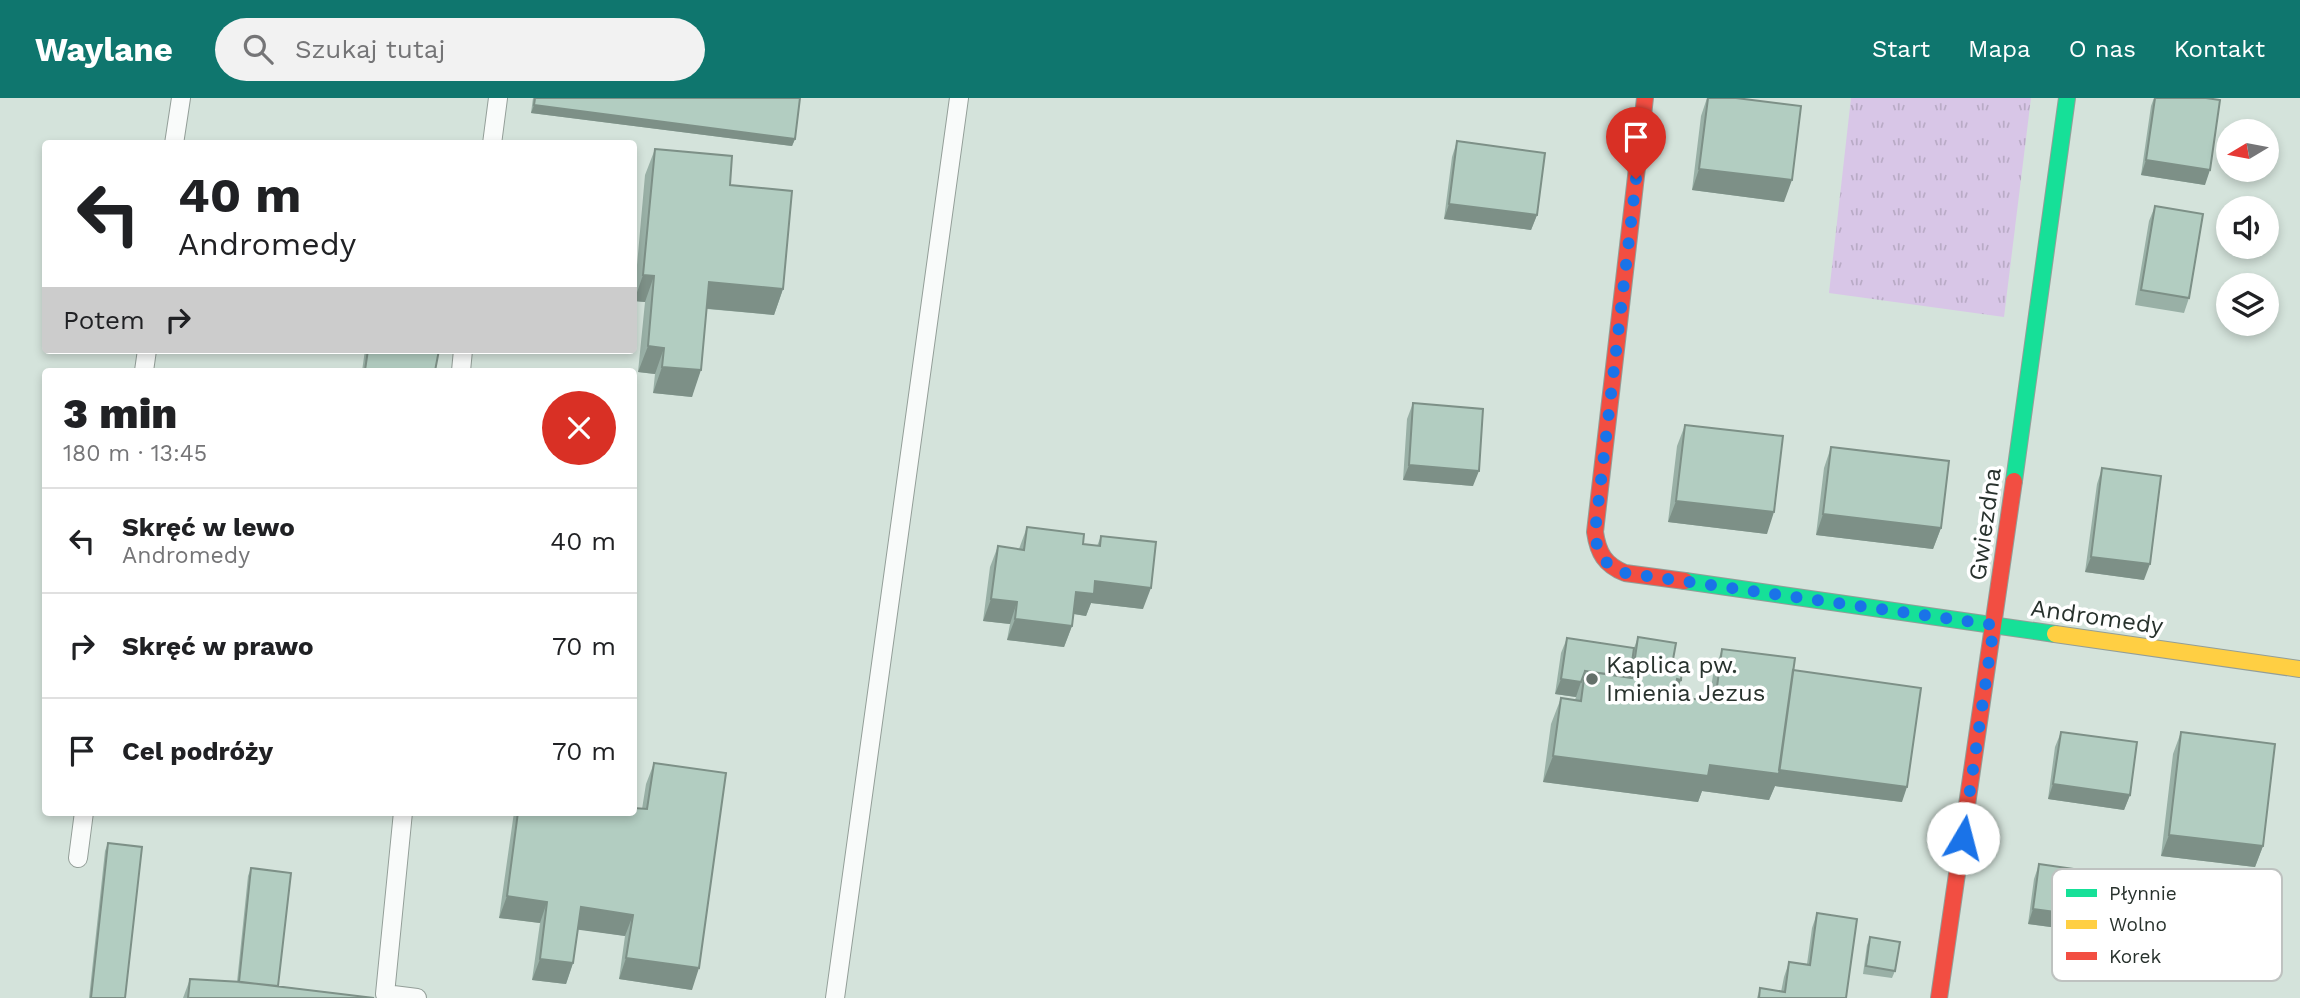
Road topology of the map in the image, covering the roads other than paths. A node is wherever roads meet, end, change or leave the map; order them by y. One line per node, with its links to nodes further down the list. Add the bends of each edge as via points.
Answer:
1 (181, 98): 6 (lane)
2 (498, 98): 7 (lane)
3 (959, 98): 14 (lane)
4 (1645, 98): 8 (street, Andromedy, via 1595,532 1601,559 1625,573)
5 (2067, 98): 8 (street, Gwiezdna)
6 (175, 140)
7 (493, 140)
8 (1994, 625): 9 (street, Andromedy); 15 (street, Gwiezdna)
9 (2300, 668)
10 (83, 816): 12 (lane)
11 (403, 816): 13 (lane, via 386,994)
12 (78, 858)
13 (417, 998)
14 (835, 998)
15 (1939, 998)

